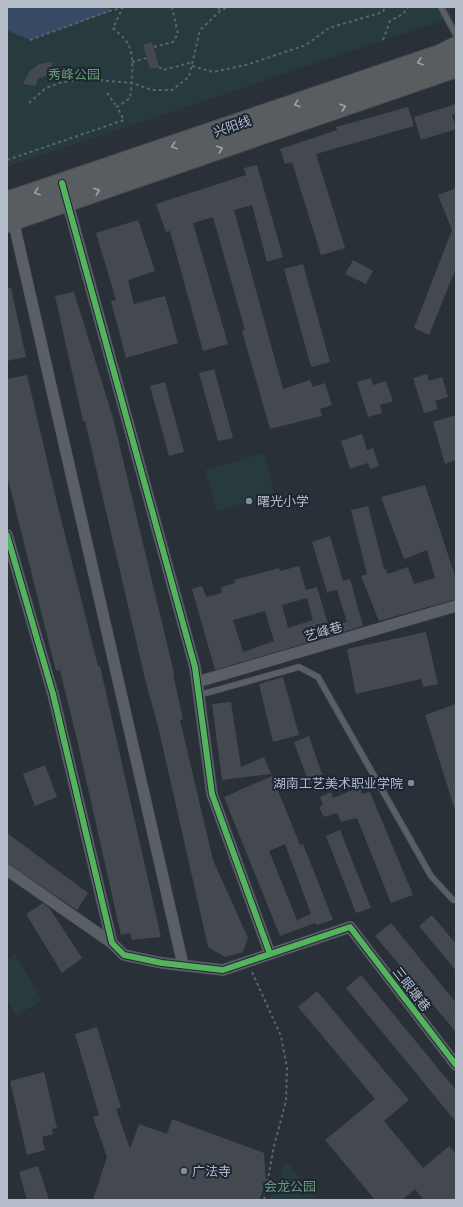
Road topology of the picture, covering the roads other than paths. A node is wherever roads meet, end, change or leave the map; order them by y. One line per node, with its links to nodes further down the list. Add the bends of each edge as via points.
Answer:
1 (441, 7): 2 (lane)
2 (456, 35)
3 (456, 47): 5 (highway, 兴阳线, one-way to 5)
4 (456, 67): 5 (highway, 兴阳线, one-way to 4)
5 (65, 192): 6 (highway, 兴阳线); 9 (street)
6 (9, 211): 15 (street)
7 (7, 535): 13 (street, via 52,694)
8 (456, 606): 9 (street, 艺峰巷)
9 (197, 682): 10 (street)
10 (199, 695): 12 (lane, via 299,667 318,677 431,876); 14 (street, via 212,794)
11 (7, 870): 13 (street)
12 (455, 901)
13 (112, 943): 15 (street, via 124,955 162,964)
14 (270, 954): 15 (street, via 223,970); 16 (street, 三眼塘巷, via 350,927)
15 (183, 965)
16 (456, 1065)

